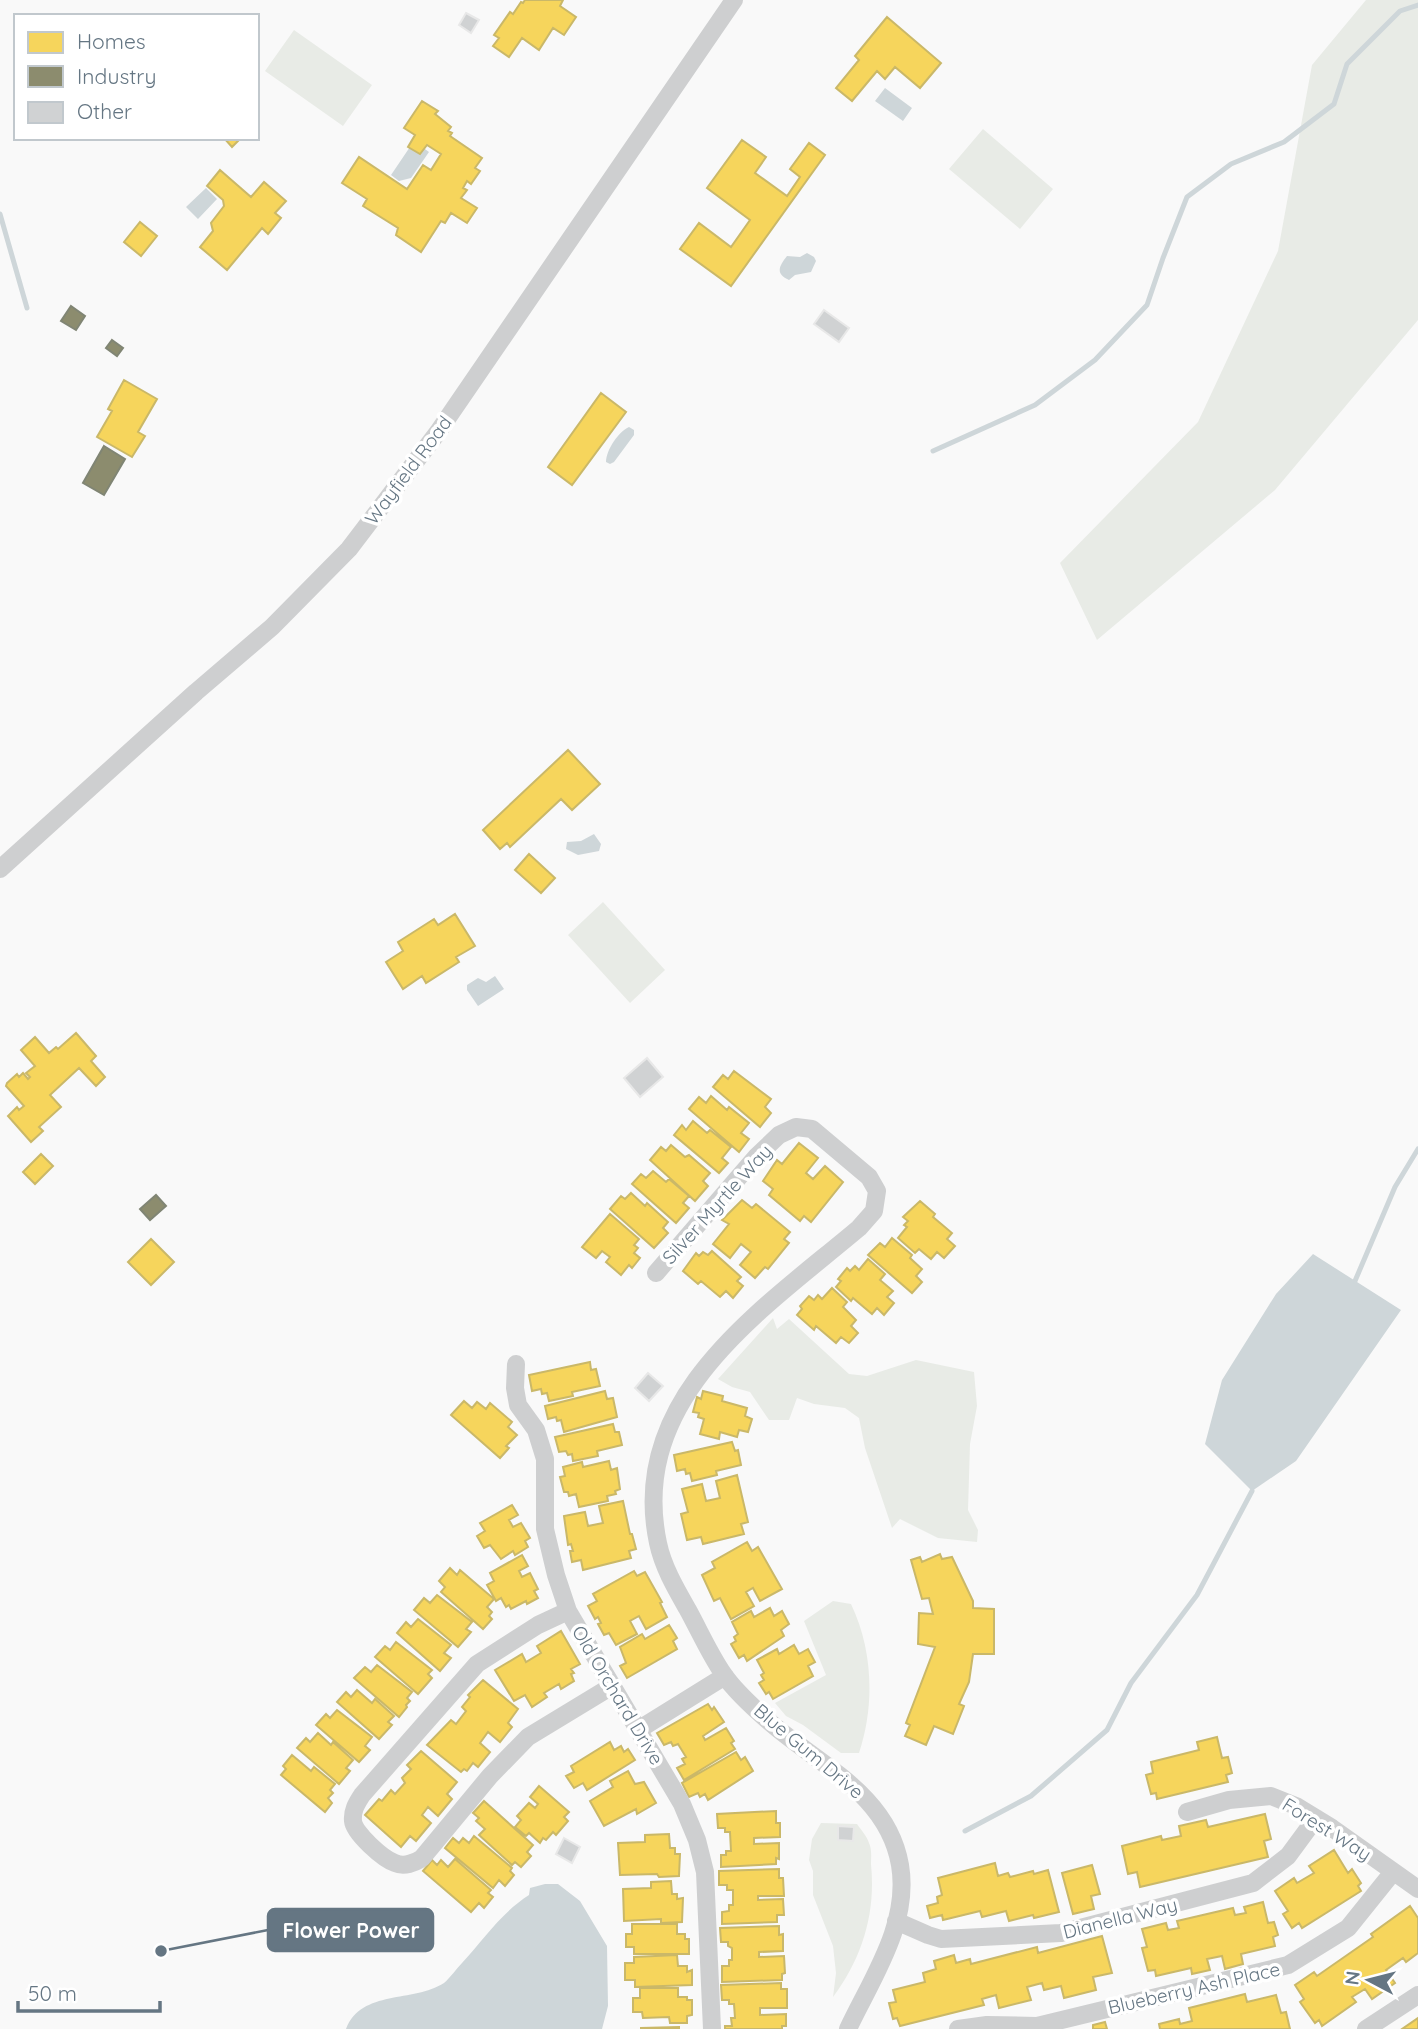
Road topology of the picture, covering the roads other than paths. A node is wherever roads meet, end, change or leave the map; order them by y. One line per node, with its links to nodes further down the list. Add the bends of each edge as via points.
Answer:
1 (734, 0): 2 (street, Wayfield Road, via 438,432 349,549 272,626)
2 (0, 869)
3 (877, 1191): 4 (street, Silver Myrtle Way, via 869,1177 812,1129 796,1127 779,1135 757,1156); 7 (street, Blue Gum Drive, via 874,1211 859,1228 744,1324 696,1380 674,1412 659,1451 653,1509 658,1545 671,1579)
4 (656, 1273)
5 (516, 1364): 6 (street, Old Orchard Drive, via 518,1405 536,1430 545,1459 545,1530)
6 (568, 1611): 8 (street, Old Orchard Drive); 8 (street, via 477,1664 362,1795 354,1807 358,1834 395,1863 414,1863 528,1737)
7 (724, 1676): 9 (street); 14 (street, Blue Gum Drive, via 772,1724 861,1792 877,1811 900,1865)
8 (612, 1686): 9 (street, Old Orchard Drive)
9 (638, 1730): 16 (street, Old Orchard Drive, via 688,1814 703,1860)
10 (1187, 1812): 11 (street, Forest Way, via 1229,1800 1271,1796)
11 (1316, 1818): 12 (street, Forest Way); 14 (street, Dianella Way, via 1288,1856 1254,1883 1061,1933 941,1938)
12 (1393, 1871): 13 (street, Forest Way); 18 (street, Blueberry Ash Place, via 1348,1928 1289,1965 1037,2026)
13 (1418, 1889)
14 (896, 1921): 17 (street, Blue Gum Drive)
15 (1418, 1995): 19 (street)
16 (712, 2029)
17 (850, 2029)
18 (958, 2029)
19 (1366, 2029)

